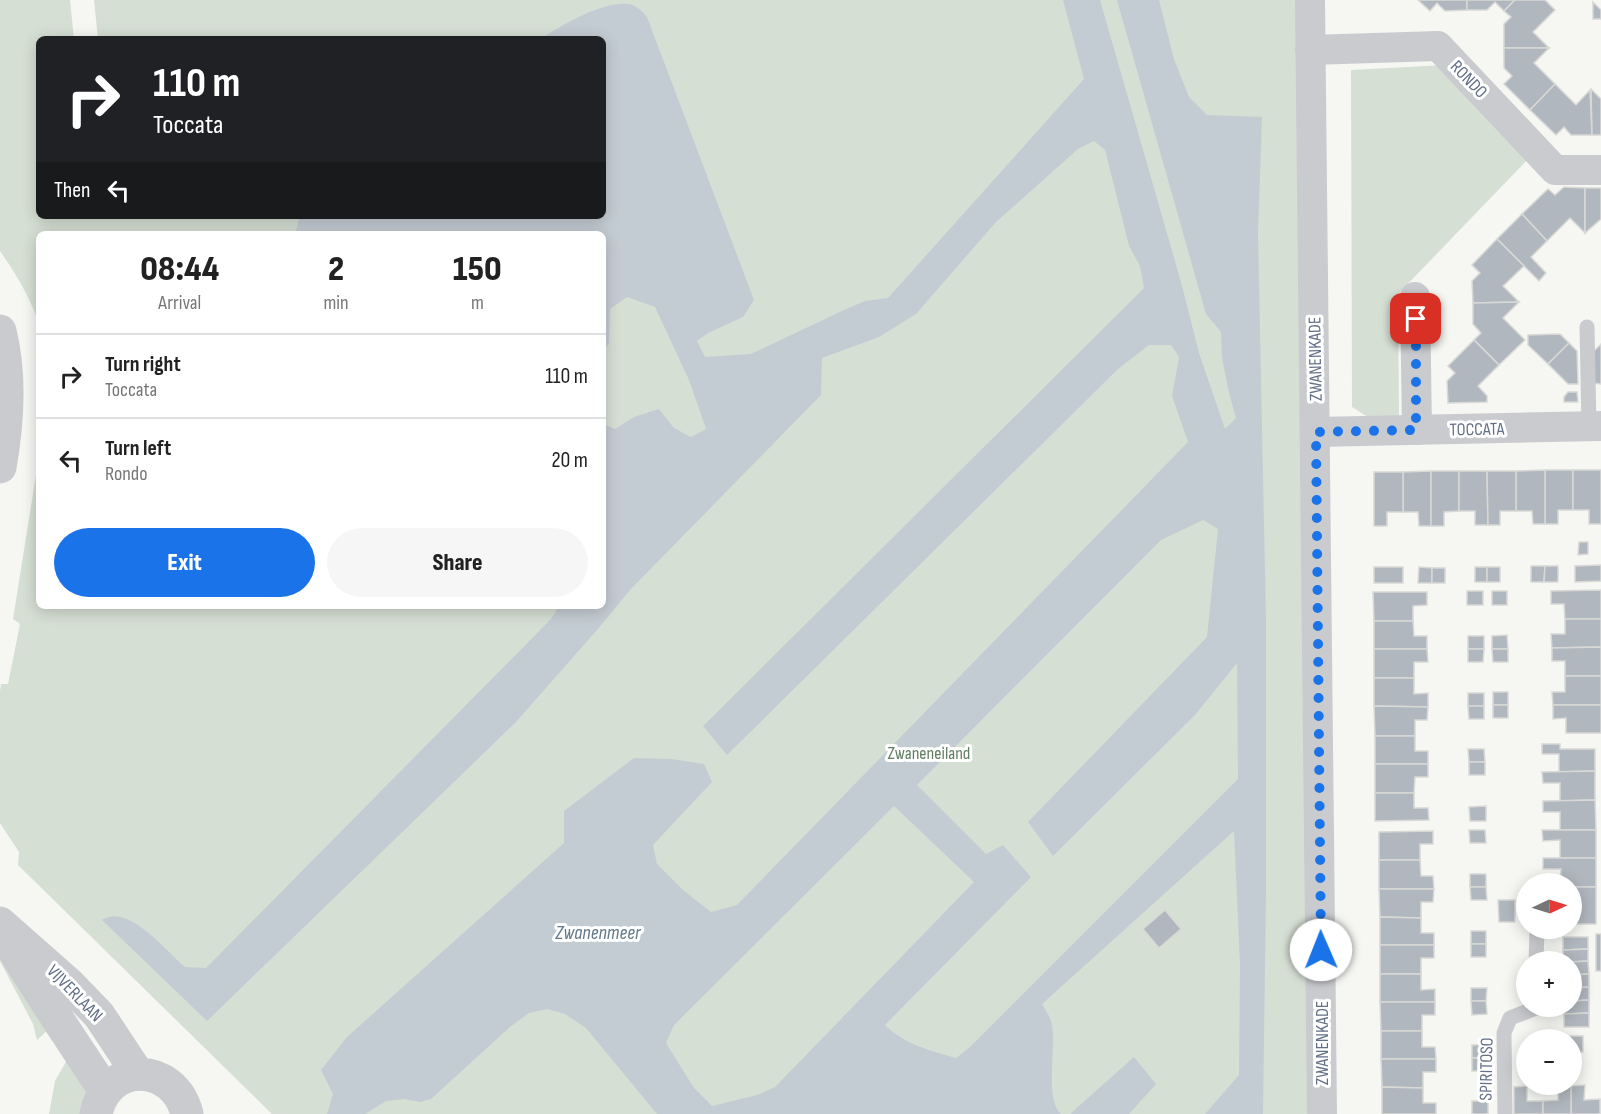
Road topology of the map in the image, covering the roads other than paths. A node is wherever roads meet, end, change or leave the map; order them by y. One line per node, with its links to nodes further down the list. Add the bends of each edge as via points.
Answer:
1 (1310, 0): 2 (street, ZWANENKADE)
2 (1310, 50): 3 (street, RONDO, via 1438,46 1555,171); 9 (street, ZWANENKADE)
3 (1601, 170)
4 (1416, 297): 8 (street)
5 (1587, 327): 7 (lane)
6 (0, 331): 10 (street, via 7,360 5,438)
7 (1595, 426): 8 (street, TOCCATA)
8 (1416, 430): 9 (street, TOCCATA)
9 (1316, 432): 16 (street, ZWANENKADE)
10 (0, 467)
11 (0, 925): 13 (street, VIJVERLAAN, via 99,1015); 14 (street, VIJVERLAAN, via 43,999 75,1044)
12 (1516, 1015): 17 (lane, SPIRITOSO, via 1510,1018 1504,1034)
13 (138, 1074): 14 (street, via 120,1079); 15 (street, via 149,1074 170,1084)
14 (100, 1102)
15 (187, 1114)
16 (1322, 1114)
17 (1505, 1114)

